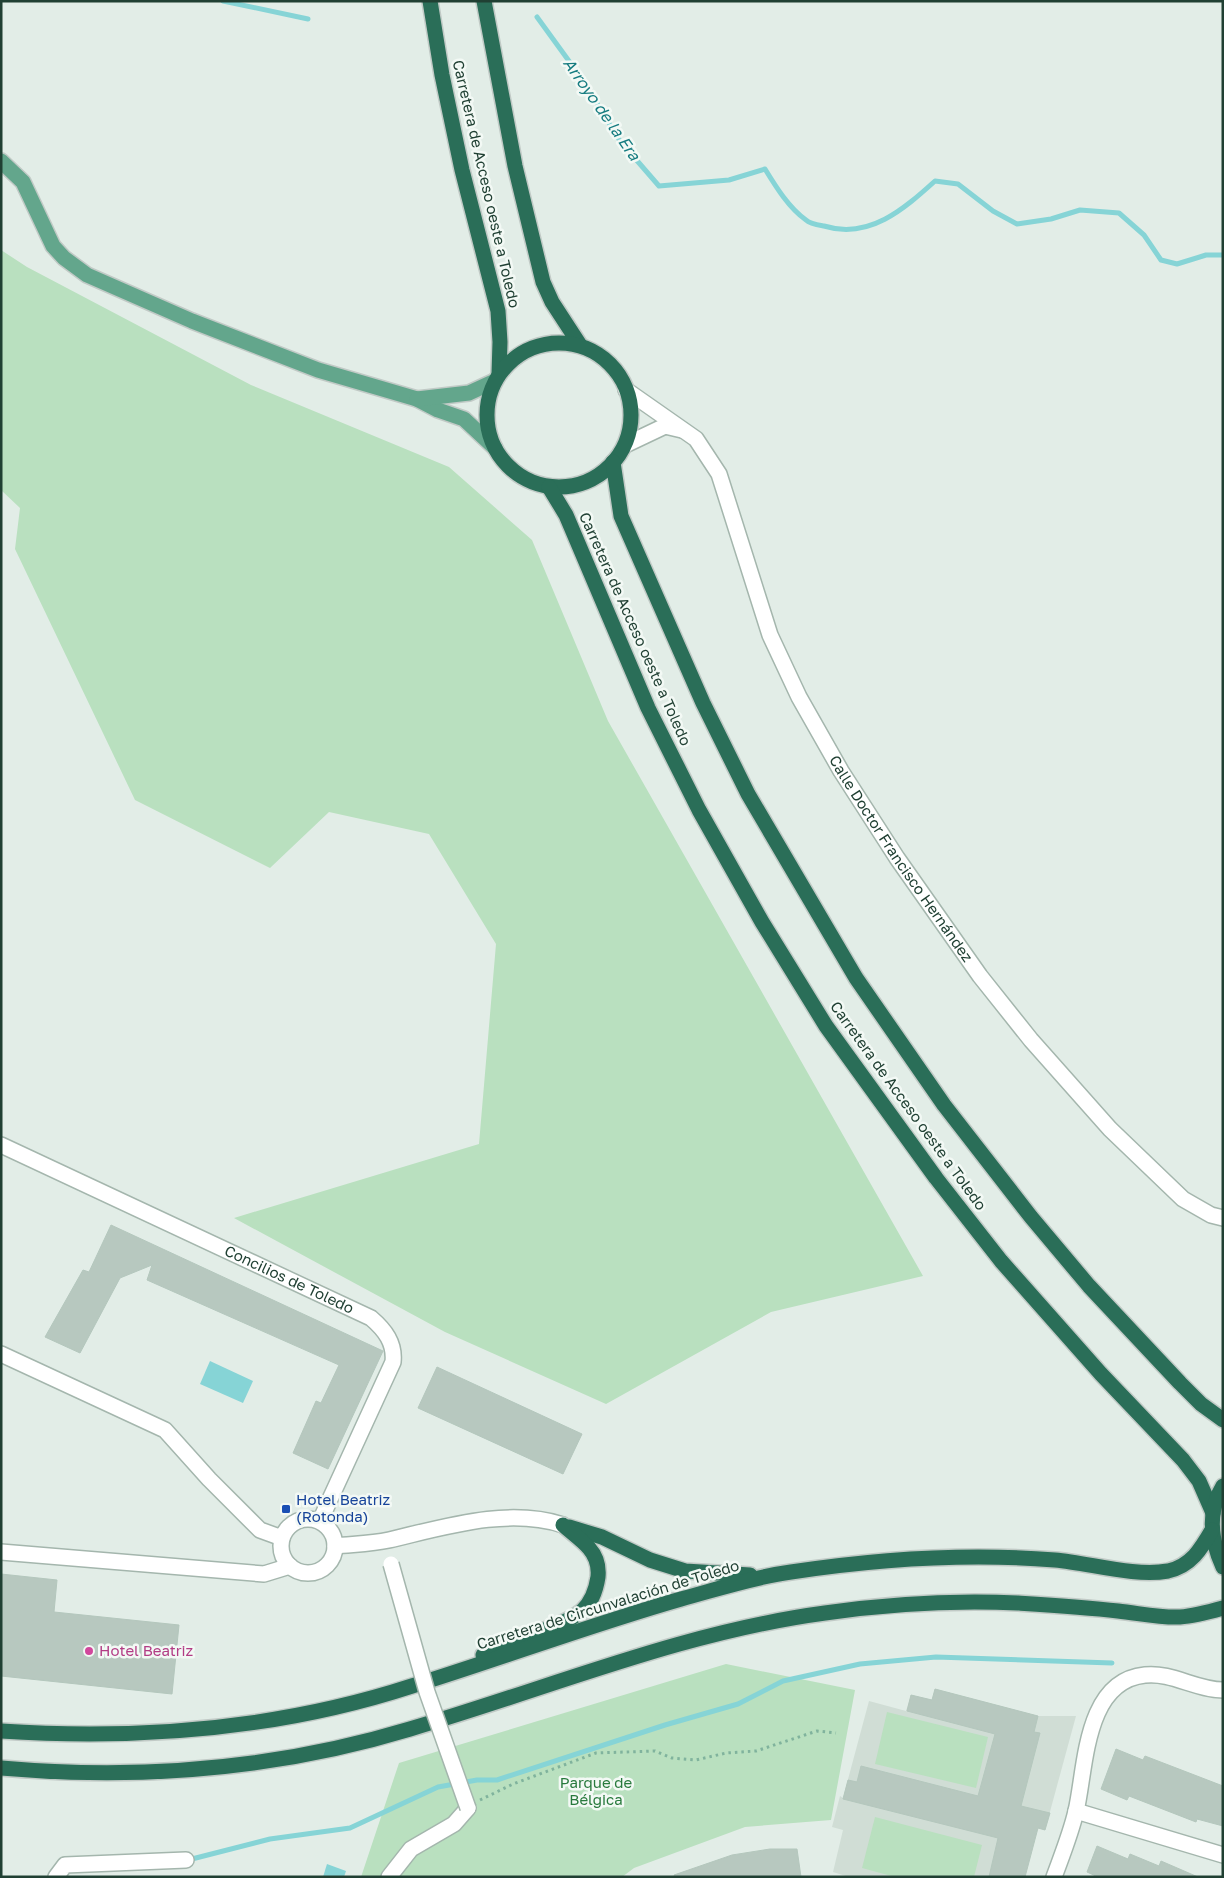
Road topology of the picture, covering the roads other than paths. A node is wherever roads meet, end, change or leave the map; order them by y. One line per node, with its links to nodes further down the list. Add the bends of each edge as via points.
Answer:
1 (430, 1): 5 (highway, Carretera de Acceso oeste a Toledo, via 462,170 498,311)
2 (484, 1): 4 (highway, Carretera de Acceso oeste a Toledo, via 513,157 543,282)
3 (1, 161): 7 (main road, via 23,182 54,246 87,275 192,321 318,370)
4 (580, 346): 5 (highway, Carretera de Acceso oeste a Toledo, via 562,342 526,350 511,361); 6 (highway, Carretera de Acceso oeste a Toledo, via 608,362)
5 (497, 378): 7 (main road, via 470,393); 10 (highway, Carretera de Acceso oeste a Toledo, via 489,397 487,415)
6 (626, 390): 8 (street, Calle Doctor Francisco Hernández); 9 (highway, Carretera de Acceso oeste a Toledo, via 631,408)
7 (417, 399): 10 (main road, via 464,419)
8 (683, 430): 9 (street, via 665,426); 14 (street, Calle Doctor Francisco Hernández, via 696,439 719,474 770,634 799,697 841,771 897,858 980,976 1031,1040 1110,1129 1182,1199)
9 (625, 445): 11 (highway, Carretera de Acceso oeste a Toledo)
10 (495, 448): 12 (highway, Carretera de Acceso oeste a Toledo, via 508,467 527,480)
11 (614, 462): 12 (highway, Carretera de Acceso oeste a Toledo, via 591,480); 16 (highway, Carretera de Acceso oeste a Toledo, via 621,516 703,703 748,794 856,978 944,1105 1030,1217 1180,1383)
12 (549, 487): 18 (highway, Carretera de Acceso oeste a Toledo, via 566,516 648,708 695,802 762,922 826,1026 1001,1262 1183,1460 1199,1481)
13 (1, 1145): 19 (street, Concilios de Toledo, via 371,1318 381,1326 392,1345 392,1362)
14 (1223, 1218)
15 (1, 1354): 22 (street, via 165,1430 260,1530)
16 (1223, 1420)
17 (1223, 1486): 18 (highway, Carretera de Circunvalación de Toledo)
18 (1213, 1513): 21 (highway, Carretera de Circunvalación de Toledo)
19 (320, 1521): 22 (street, via 300,1520 292,1524); 23 (street, via 331,1532)
20 (563, 1525): 23 (street, via 529,1518 488,1519 386,1540); 28 (highway, via 602,1536 650,1560 685,1571); 30 (highway, via 590,1549 596,1559 599,1571 592,1599 581,1612 500,1645)
21 (1212, 1530): 27 (highway, Carretera de Circunvalación de Toledo, via 1215,1550); 28 (highway, Carretera de Circunvalación de Toledo, via 1198,1554 1188,1563 1170,1570 1134,1570 1054,1560 936,1559 858,1564)
22 (282, 1538): 26 (street, via 282,1554)
23 (335, 1546): 26 (street, via 329,1563 315,1572 297,1571)
24 (1, 1552): 26 (street, via 264,1574)
25 (391, 1564): 38 (street, bridge, via 427,1692 468,1808 454,1824 411,1849)
26 (290, 1566)
27 (1223, 1568)
28 (762, 1576): 30 (highway, Carretera de Circunvalación de Toledo, via 642,1610)
29 (1223, 1608): 33 (highway, via 1176,1617 1016,1603 910,1604 822,1613 735,1629 407,1730 323,1750 262,1761 147,1772)
30 (455, 1672): 32 (highway, Carretera de Circunvalación de Toledo, via 348,1704 212,1728 96,1736)
31 (1223, 1690): 34 (street, via 1209,1690 1171,1677 1143,1675 1126,1680 1102,1703 1082,1767)
32 (1, 1731)
33 (1, 1768)
34 (1076, 1811): 35 (street); 39 (street)
35 (1223, 1855)
36 (186, 1860): 37 (street, via 65,1865)
37 (56, 1877)
38 (389, 1877)
39 (1054, 1877)

